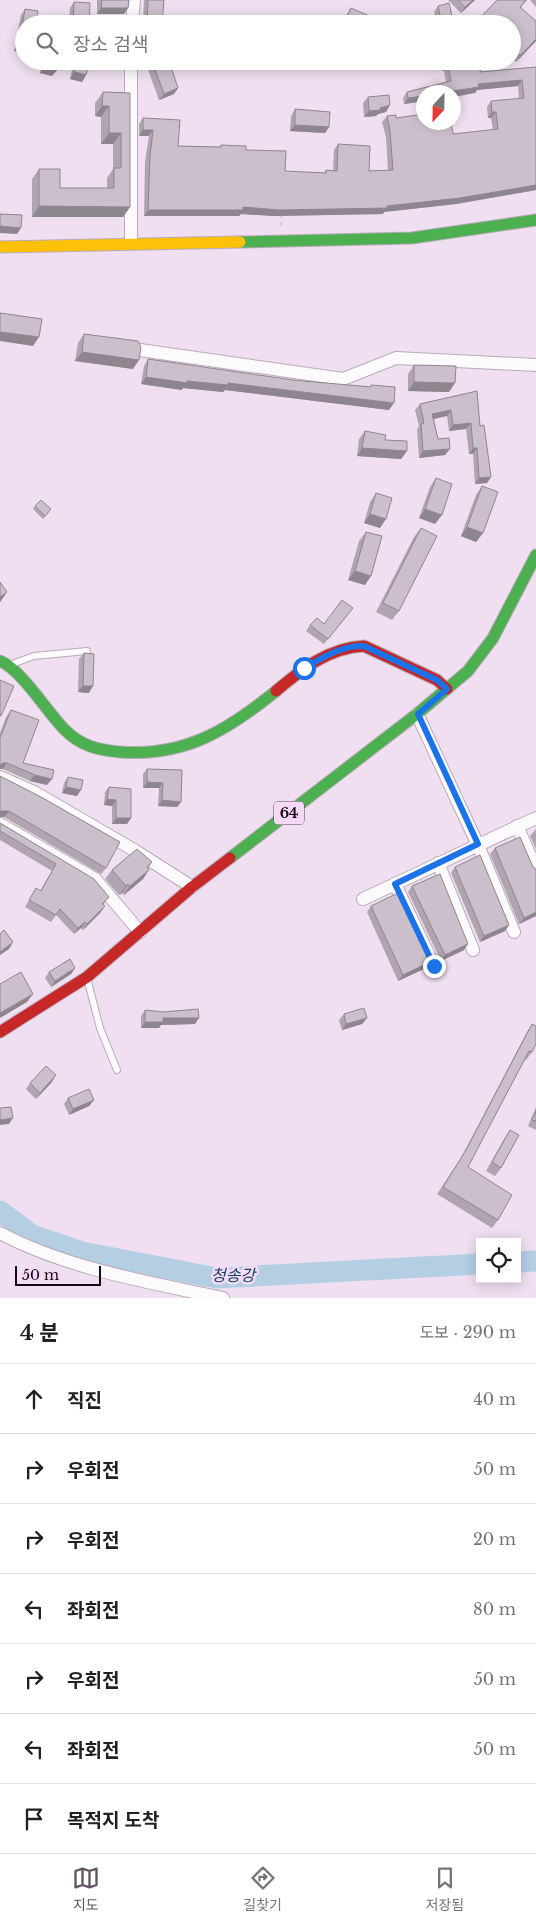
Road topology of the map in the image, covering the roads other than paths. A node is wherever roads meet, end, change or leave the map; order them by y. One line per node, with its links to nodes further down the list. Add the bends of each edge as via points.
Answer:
1 (134, 0): 2 (street)
2 (133, 15)
3 (131, 70): 5 (street)
4 (536, 220): 5 (street, via 412,238)
5 (130, 243): 6 (street)
6 (0, 247)
7 (140, 350): 8 (street, via 343,379 396,358)
8 (536, 365)
9 (536, 555): 12 (street, 64, via 493,638 468,671)
10 (87, 652): 11 (lane, via 34,656)
11 (5, 663): 12 (street, via 66,731 81,743 115,751 153,753 189,746 214,736 304,668 352,646 364,646 437,680)
12 (447, 689): 13 (street, 64)
13 (418, 714): 18 (street); 22 (street, 64)
14 (0, 777): 22 (street, via 42,797)
15 (536, 818): 17 (street)
16 (0, 824): 24 (street, via 95,879)
17 (517, 826): 18 (street); 20 (street)
18 (478, 844): 19 (street); 25 (street)
19 (438, 863): 21 (street); 26 (street)
20 (536, 869)
21 (395, 884): 23 (street); 27 (street)
22 (192, 887): 24 (street, 64)
23 (363, 899)
24 (140, 932): 28 (street, 64)
25 (514, 932)
26 (473, 950)
27 (434, 966)
28 (86, 977): 29 (street, 64); 30 (lane, via 100,1028)
29 (0, 1032)
30 (117, 1070)
31 (0, 1233): 32 (street, via 26,1247 84,1265)
32 (223, 1298)

